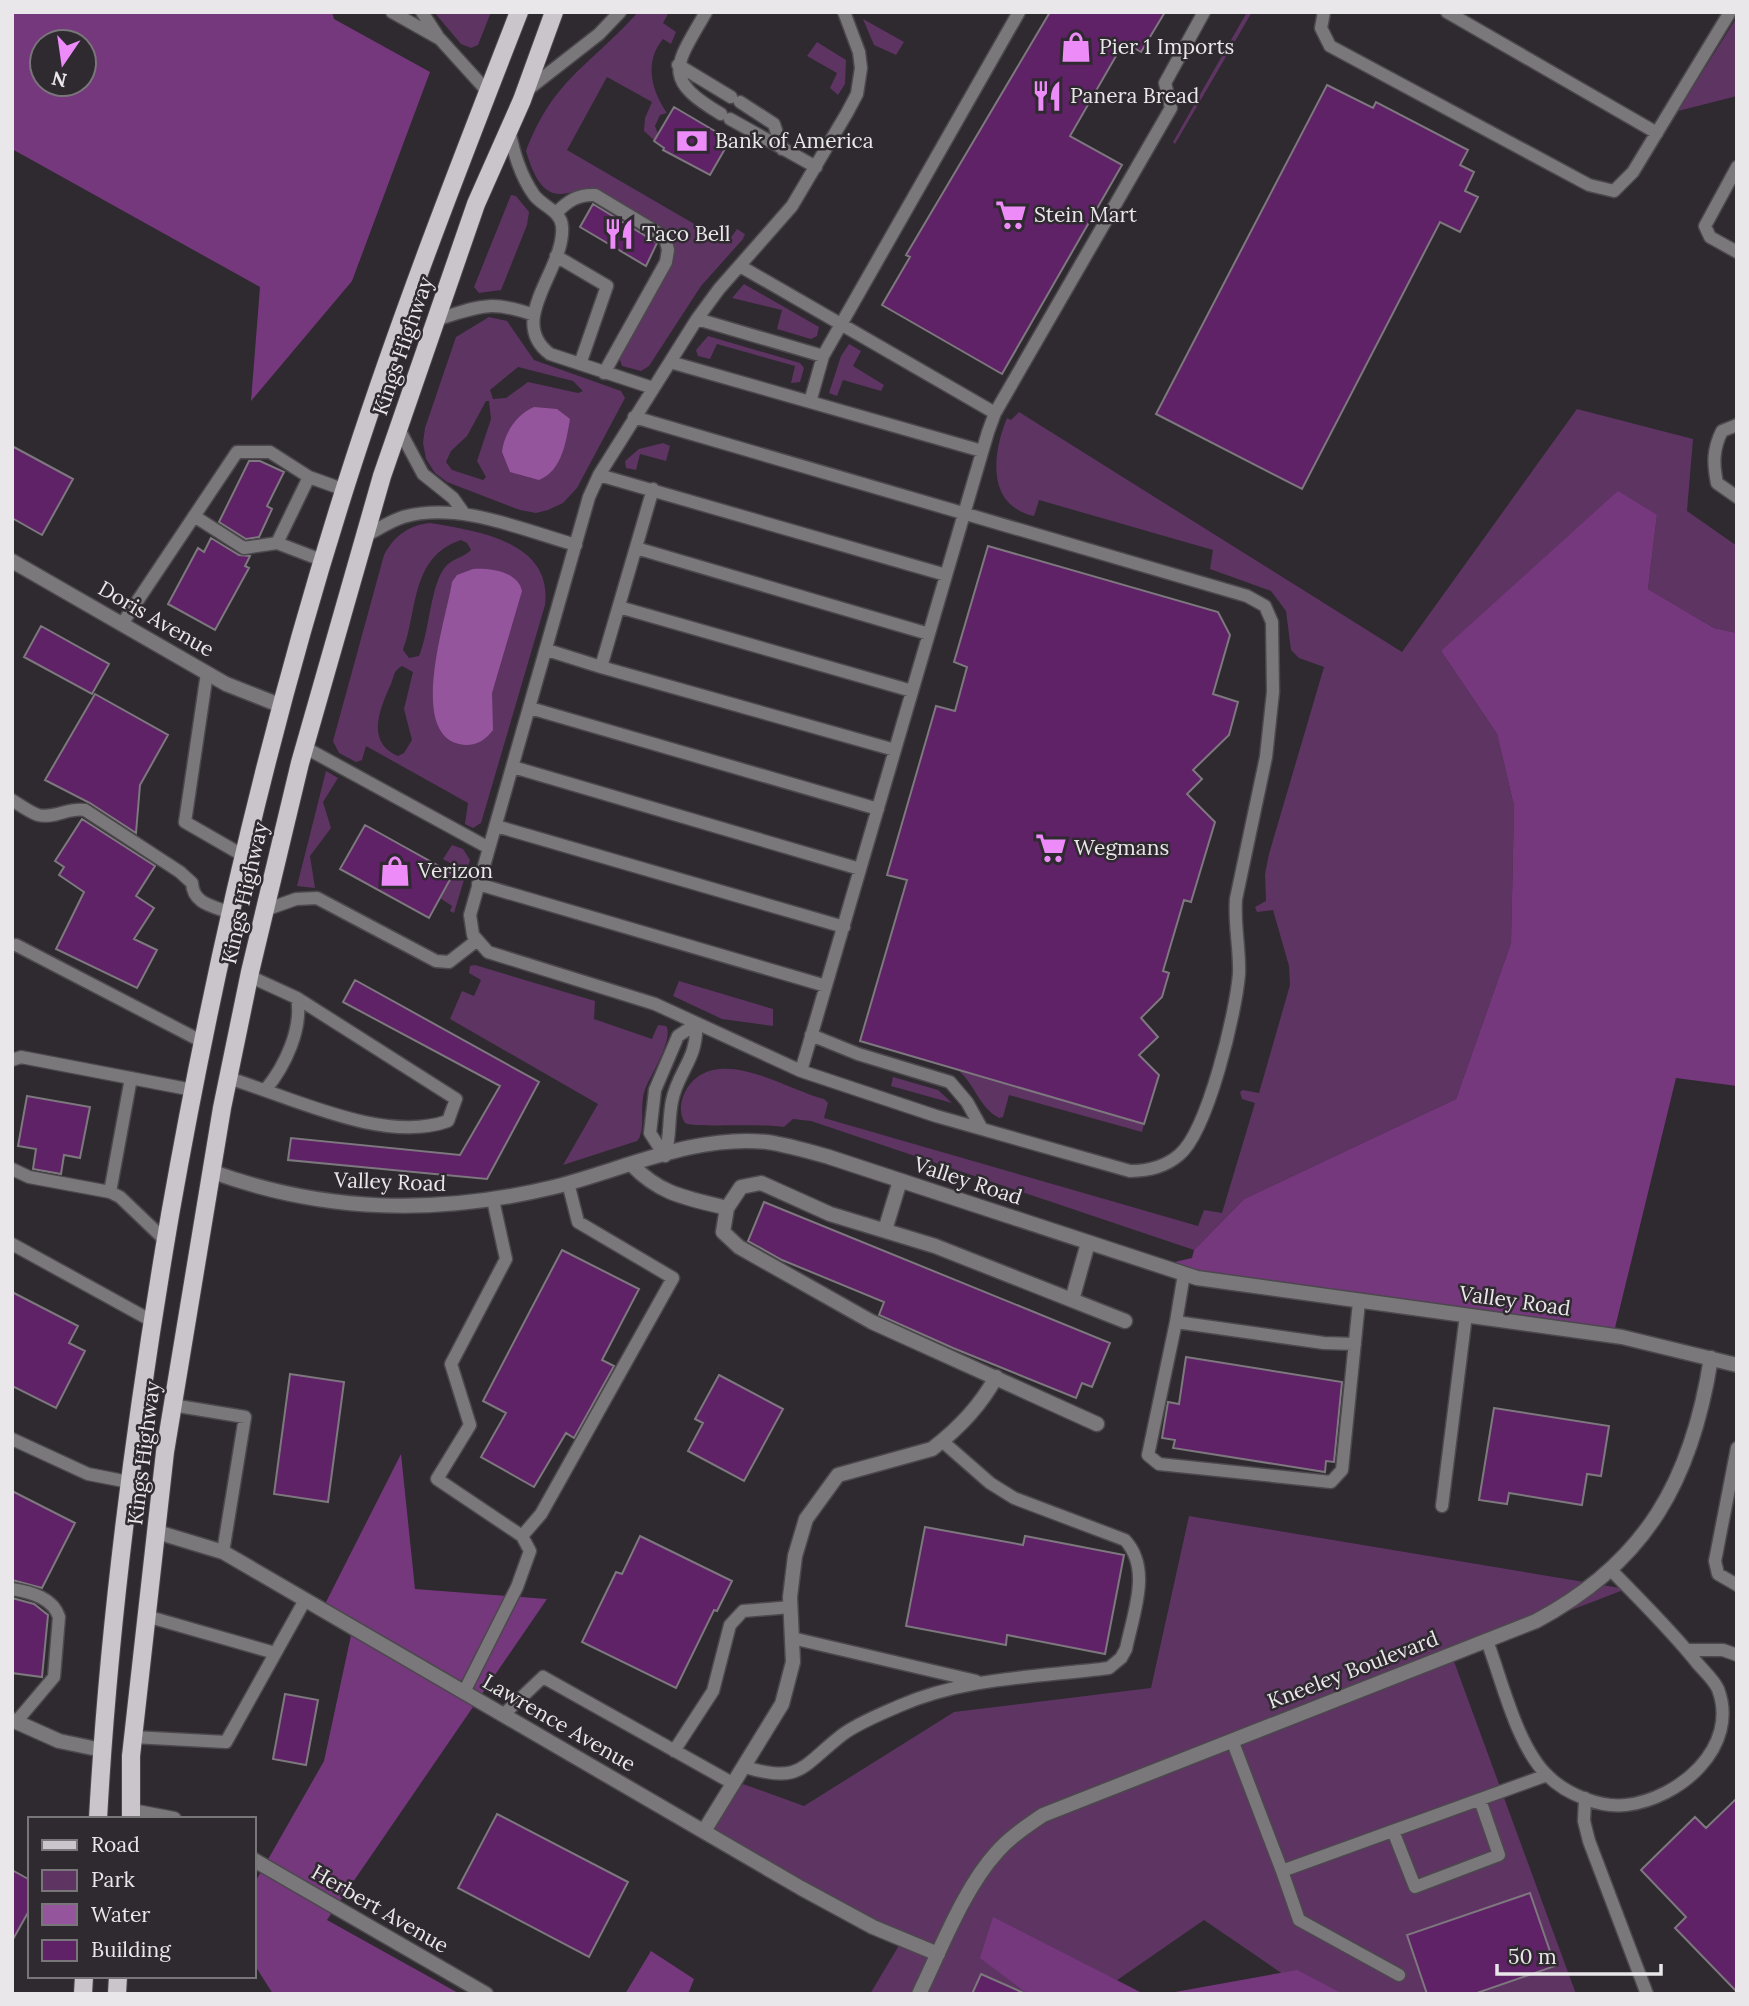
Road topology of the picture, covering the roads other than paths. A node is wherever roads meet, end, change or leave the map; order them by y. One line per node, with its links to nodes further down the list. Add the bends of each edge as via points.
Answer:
1 (392, 12): 13 (lane)
2 (422, 12): 13 (lane)
3 (519, 12): 16 (main road, Kings Highway)
4 (554, 12): 15 (main road, Kings Highway)
5 (620, 12): 15 (lane)
6 (706, 12): 14 (lane)
7 (844, 12): 20 (lane, via 859,52 861,82)
8 (1019, 12): 29 (lane)
9 (1204, 12): 36 (lane, via 1165,83 1171,108)
10 (1324, 12): 18 (lane, via 1321,28 1330,46 1589,185 1614,191 1633,172)
11 (1447, 12): 18 (lane)
12 (1730, 12): 18 (lane)
13 (440, 39): 16 (lane)
14 (678, 65): 19 (lane, via 774,124); 19 (lane, via 680,81 694,98)
15 (525, 91): 17 (main road, Kings Highway)
16 (488, 92): 44 (main road, Kings Highway, via 420,265)
17 (509, 130): 22 (lane, via 516,161 535,197); 28 (main road, Kings Highway)
18 (1657, 133)
19 (782, 149): 20 (lane)
20 (816, 167): 25 (lane, via 792,206)
21 (1737, 167): 23 (lane, via 1705,226 1710,237)
22 (556, 213): 24 (lane, via 562,226); 33 (lane, via 575,198 595,195 664,237 668,250 666,262)
23 (1737, 252)
24 (556, 256): 26 (lane); 32 (lane, via 607,286)
25 (740, 266): 27 (lane); 29 (lane)
26 (534, 315): 28 (lane, via 491,304); 32 (lane, via 532,334 538,345)
27 (697, 319): 30 (lane); 31 (lane)
28 (435, 320): 39 (main road, Kings Highway)
29 (841, 324): 30 (lane); 36 (lane)
30 (823, 356): 35 (lane)
31 (670, 362): 34 (lane); 35 (lane)
32 (580, 364): 33 (lane)
33 (604, 373): 34 (lane)
34 (653, 388): 37 (lane)
35 (810, 402): 40 (lane)
36 (995, 414): 40 (lane)
37 (634, 417): 41 (lane); 47 (lane)
38 (1737, 425): 45 (lane, via 1722,430 1713,464 1717,483)
39 (399, 429): 46 (lane, via 423,474); 49 (main road, Kings Highway)
40 (982, 451): 47 (lane)
41 (599, 475): 43 (lane); 51 (lane)
42 (309, 477): 44 (lane); 48 (lane, via 270,452 237,452); 50 (lane)
43 (653, 489): 52 (lane); 55 (lane)
44 (345, 490): 54 (main road, Kings Highway)
45 (1737, 497)
46 (463, 512): 49 (lane, via 400,518); 51 (lane)
47 (964, 513): 55 (lane); 92 (lane, via 1247,596 1269,612 1273,643 1266,757 1236,899 1237,993 1194,1137 1180,1154 1159,1166 1129,1171)
48 (194, 516): 50 (lane, via 244,548); 57 (lane)
49 (365, 537): 65 (main road, Kings Highway)
50 (277, 543): 54 (lane)
51 (576, 545): 59 (lane)
52 (636, 548): 56 (lane); 58 (lane)
53 (12, 561): 57 (street, Doris Avenue)
54 (324, 561): 63 (main road, Kings Highway)
55 (946, 575): 58 (lane)
56 (619, 607): 60 (lane); 62 (lane)
57 (122, 624): 61 (street, Doris Avenue)
58 (929, 634): 62 (lane)
59 (547, 650): 60 (lane); 64 (lane)
60 (601, 667): 66 (lane)
61 (207, 673): 63 (street, Doris Avenue); 72 (lane, via 185,822)
62 (912, 691): 66 (lane)
63 (282, 706): 72 (main road, Kings Highway)
64 (530, 708): 67 (lane); 69 (lane)
65 (304, 747): 71 (lane); 75 (main road, Kings Highway)
66 (895, 750): 69 (lane)
67 (513, 767): 70 (lane); 73 (lane)
68 (12, 800): 76 (lane, via 47,816 74,808 85,810 180,872 192,883 192,894 198,900)
69 (878, 809): 73 (lane)
70 (496, 826): 71 (lane); 77 (lane)
71 (489, 848): 74 (lane)
72 (244, 856): 76 (main road, Kings Highway)
73 (860, 869): 77 (lane)
74 (478, 884): 78 (lane, via 470,915); 81 (lane)
75 (265, 910): 78 (lane, via 307,896 317,898 436,961 449,962); 80 (main road, Kings Highway)
76 (231, 913): 85 (main road, Kings Highway)
77 (844, 927): 81 (lane)
78 (476, 941): 83 (lane, via 498,956 655,1004)
79 (16, 945): 85 (lane)
80 (249, 976): 82 (lane); 89 (main road, Kings Highway)
81 (826, 986): 84 (lane)
82 (297, 998): 90 (lane, via 300,1017 278,1076); 90 (lane, via 456,1099 448,1121 425,1129 337,1117)
83 (696, 1024): 87 (lane); 93 (lane, via 697,1043 672,1099 672,1131); 93 (lane, via 678,1036 655,1090 650,1133)
84 (811, 1035): 87 (lane); 92 (lane, via 950,1082)
85 (203, 1042): 91 (main road, Kings Highway)
86 (12, 1060): 88 (lane, via 21,1057)
87 (801, 1071): 92 (lane)
88 (131, 1078): 91 (lane); 99 (lane)
89 (228, 1078): 90 (lane); 96 (main road, Kings Highway)
90 (266, 1089)
91 (193, 1090): 103 (main road, Kings Highway)
92 (982, 1129)
93 (665, 1156): 94 (street, Valley Road); 97 (street, Valley Road, via 733,1142 768,1142)
94 (632, 1165): 98 (street, Valley Road); 101 (street, via 651,1184 674,1195)
95 (12, 1169): 99 (lane, via 29,1177)
96 (213, 1172): 100 (street, Valley Road, via 270,1190 358,1206 427,1207); 117 (main road, Kings Highway)
97 (900, 1181): 102 (street); 105 (street, Valley Road)
98 (568, 1183): 100 (street, Valley Road); 125 (lane, via 578,1222 673,1278 541,1514)
99 (110, 1192): 103 (lane)
100 (494, 1200): 125 (lane, via 506,1259 451,1364 470,1424 437,1479)
101 (727, 1208): 102 (street, via 741,1187 761,1182 830,1214); 116 (street, via 723,1232 739,1247 872,1322)
102 (885, 1230): 107 (street)
103 (166, 1241): 110 (main road, Kings Highway)
104 (12, 1244): 110 (lane)
105 (1088, 1244): 106 (street, Valley Road); 107 (street)
106 (1184, 1274): 108 (street, Valley Road, via 1255,1289); 112 (lane)
107 (1072, 1300): 111 (street)
108 (1359, 1302): 109 (street, Valley Road); 113 (lane)
109 (1466, 1315): 114 (street, Valley Road, via 1622,1337); 123 (lane)
110 (152, 1321): 122 (main road, Kings Highway)
111 (1125, 1321)
112 (1176, 1322): 113 (lane); 113 (lane, via 1148,1455 1160,1464 1331,1482 1342,1470)
113 (1355, 1344)
114 (1711, 1358): 115 (street, Valley Road); 127 (street, Kneeley Boulevard, via 1705,1398 1681,1476 1648,1530)
115 (1737, 1365)
116 (996, 1377): 118 (street); 120 (street, via 986,1396)
117 (172, 1405): 124 (main road, Kings Highway); 126 (lane, via 245,1417)
118 (1097, 1424)
119 (12, 1439): 122 (lane, via 88,1474)
120 (942, 1441): 131 (street, via 932,1449 838,1475 806,1519 794,1556); 138 (lane, via 1014,1498 1125,1541 1139,1563 1126,1649 1109,1668)
121 (1737, 1448): 128 (lane, via 1715,1562 1717,1574)
122 (129, 1482): 144 (main road, Kings Highway)
123 (1442, 1506)
124 (157, 1532): 126 (street, Lawrence Avenue); 132 (main road, Kings Highway)
125 (523, 1536): 139 (lane, via 530,1551 517,1587)
126 (223, 1552): 130 (street, Lawrence Avenue)
127 (1611, 1570): 134 (street, Kneeley Boulevard, via 1563,1607); 135 (lane)
128 (1737, 1585)
129 (12, 1589): 141 (lane, via 48,1601 59,1617 54,1676)
130 (305, 1600): 136 (lane); 139 (street, Lawrence Avenue)
131 (791, 1607): 133 (street); 145 (lane, via 743,1611 730,1625 713,1691)
132 (146, 1616): 136 (lane); 142 (main road, Kings Highway)
133 (792, 1638): 138 (lane); 146 (street, via 793,1662 782,1704)
134 (1487, 1641): 143 (street, Kneeley Boulevard); 147 (lane, via 1524,1742)
135 (1687, 1650): 137 (lane, via 1723,1650); 149 (lane, via 1717,1687 1725,1715 1718,1743 1699,1769 1645,1802 1622,1806)
136 (275, 1653): 142 (lane, via 226,1742)
137 (1737, 1655)
138 (983, 1682): 146 (lane, via 900,1706 845,1733 791,1774 780,1776)
139 (464, 1692): 140 (street, Lawrence Avenue)
140 (503, 1715): 145 (lane, via 542,1677); 154 (street, Lawrence Avenue)
141 (14, 1721): 144 (street, via 59,1741)
142 (133, 1737): 151 (main road, Kings Highway)
143 (1231, 1740): 157 (lane); 158 (street, Kneeley Boulevard, via 1069,1802 1018,1832 979,1875)
144 (102, 1750): 152 (main road, Kings Highway)
145 (674, 1751): 148 (lane)
146 (745, 1767): 148 (street)
147 (1547, 1775): 149 (lane); 150 (lane)
148 (734, 1784): 154 (street)
149 (1585, 1798): 162 (lane, via 1589,1842)
150 (1480, 1800): 155 (lane); 155 (lane, via 1499,1855 1415,1887)
151 (132, 1815): 153 (street)
152 (98, 1817)
153 (153, 1817)
154 (704, 1831): 158 (street, Lawrence Avenue, via 873,1927)
155 (1393, 1831): 157 (lane)
156 (256, 1861): 160 (street, Herbert Avenue)
157 (1282, 1871): 159 (lane, via 1299,1920)
158 (938, 1954): 161 (street, Kneeley Boulevard)
159 (1399, 1975)
160 (486, 1994)
161 (919, 1994)
162 (1647, 1994)

